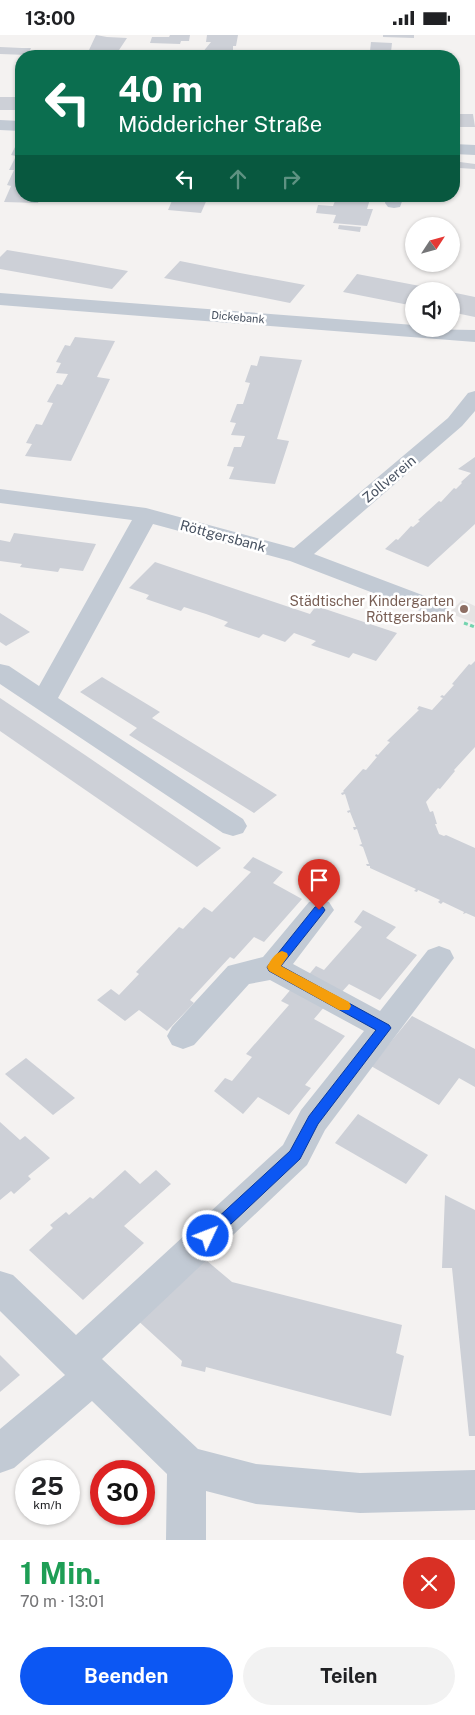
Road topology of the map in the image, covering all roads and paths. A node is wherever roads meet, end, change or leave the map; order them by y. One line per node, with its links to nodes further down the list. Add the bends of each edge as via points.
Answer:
1 (0, 125): 2 (street)
2 (15, 126)
3 (460, 149): 4 (street)
4 (475, 150)
5 (0, 299): 6 (street, Dickebank)
6 (475, 336)
7 (475, 397): 10 (street, Zollverein, via 455,422)
8 (0, 496): 9 (street, Röttgersbank)
9 (146, 515): 10 (street, Röttgersbank); 13 (street)
10 (298, 556): 11 (street, Röttgersbank)
11 (437, 609)
12 (0, 672): 13 (street)
13 (44, 701): 14 (street)
14 (233, 827)
15 (319, 910): 17 (street)
16 (439, 958): 18 (street)
17 (273, 967): 18 (street); 19 (street, via 239,974)
18 (385, 1028): 21 (street, via 313,1120 295,1155)
19 (183, 1036)
20 (0, 1287): 21 (street)
21 (85, 1367): 22 (street); 23 (street)
22 (0, 1454)
23 (187, 1466): 24 (street, via 275,1486 360,1493); 25 (street)
24 (475, 1490)
25 (186, 1540)

